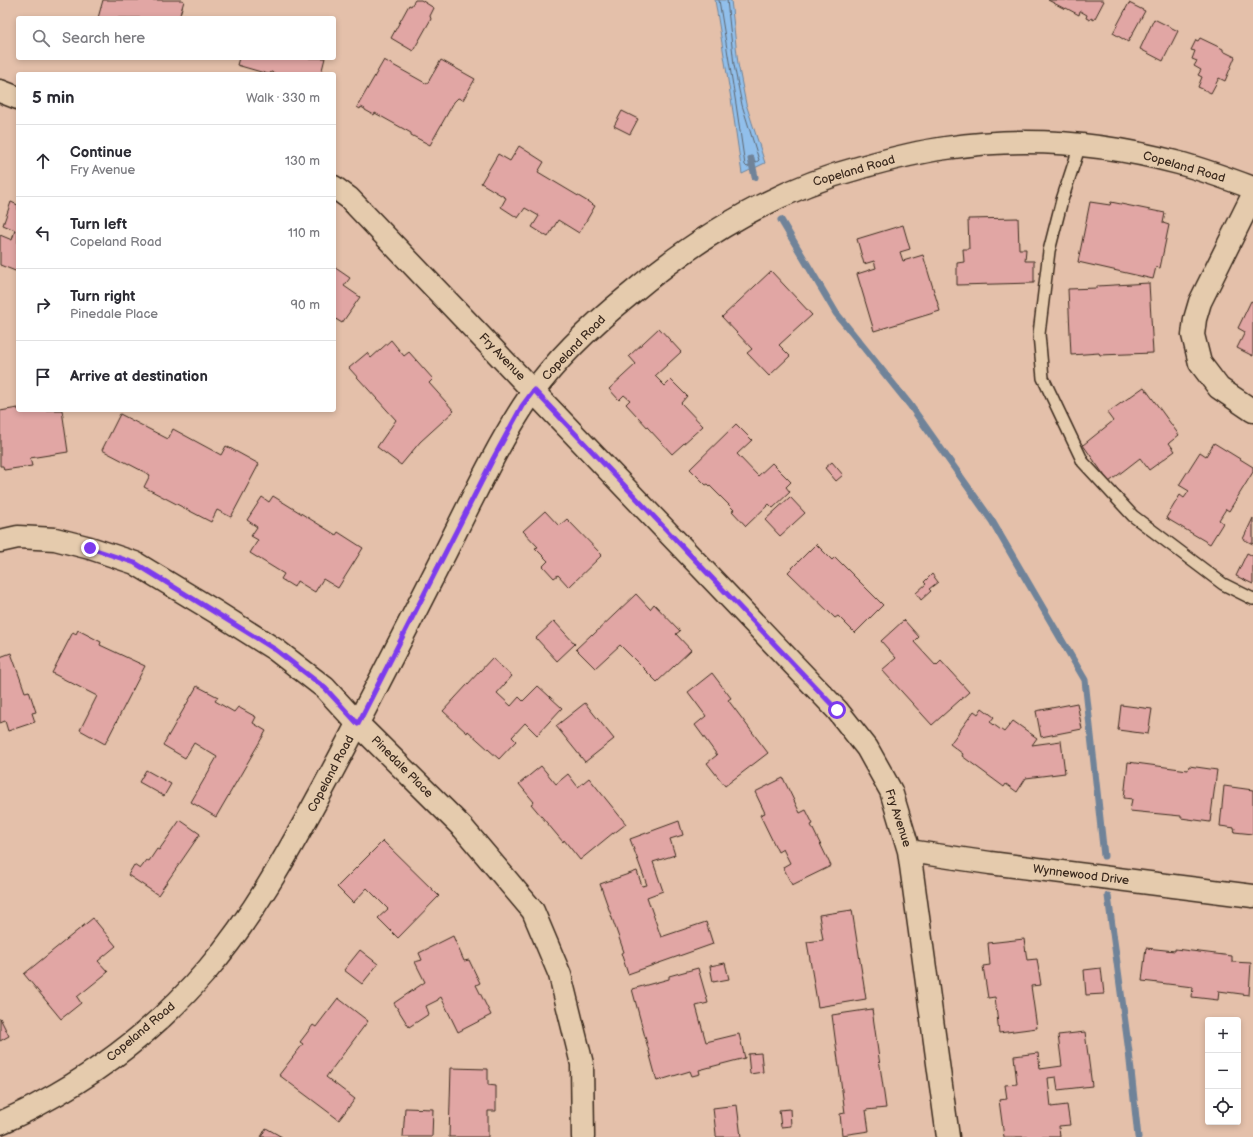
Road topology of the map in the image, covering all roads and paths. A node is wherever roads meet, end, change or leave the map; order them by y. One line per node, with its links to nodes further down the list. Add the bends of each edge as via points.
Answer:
1 (0, 91): 2 (street)
2 (16, 97)
3 (1080, 145): 5 (street, Copeland Road, via 1180,163); 7 (street, Copeland Road, via 1021,142 949,148 837,173 783,195 713,232 644,282 584,334); 10 (lane, via 1049,251 1039,334 1043,378 1083,462 1133,516 1224,584)
4 (336, 188): 7 (street, Fry Avenue, via 349,198)
5 (1253, 188)
6 (1253, 195): 8 (street, via 1200,302 1193,335 1200,363 1219,388)
7 (534, 390): 11 (street, Copeland Road, via 522,406 493,459); 12 (street, Fry Avenue, via 837,710 867,748 891,791)
8 (1253, 411)
9 (0, 541): 11 (street, Pinedale Place, via 18,537 55,538 135,563 276,650 325,688)
10 (1253, 599)
11 (358, 724): 14 (street, Copeland Road, via 260,898 207,970 150,1028 117,1054 83,1079); 15 (street, Pinedale Place, via 463,828 533,911 560,974 582,1064)
12 (909, 851): 13 (street, Wynnewood Drive); 16 (street, Fry Avenue)
13 (1253, 896)
14 (0, 1123)
15 (583, 1137)
16 (948, 1137)

